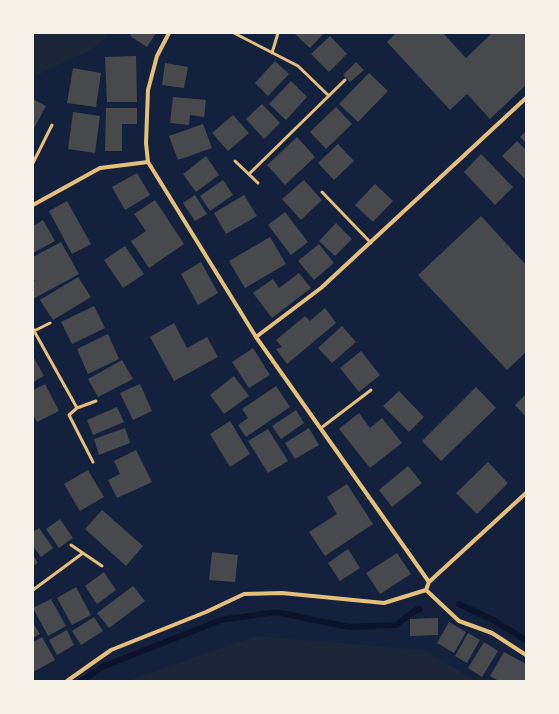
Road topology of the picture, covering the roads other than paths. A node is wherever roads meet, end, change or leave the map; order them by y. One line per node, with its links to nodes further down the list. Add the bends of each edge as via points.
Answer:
1 (169, 33): 10 (street, via 157,56 148,90)
2 (234, 33): 4 (lane)
3 (278, 33): 4 (lane)
4 (272, 53): 6 (lane, via 298,66)
5 (345, 80): 6 (lane)
6 (329, 96): 12 (lane)
7 (526, 98): 16 (street)
8 (52, 125): 11 (lane)
9 (235, 160): 12 (lane)
10 (148, 162): 15 (street, via 100,168); 19 (street)
11 (33, 163)
12 (249, 174): 13 (lane)
13 (258, 183)
14 (322, 192): 16 (lane)
15 (33, 205)
16 (370, 243): 19 (street, via 321,288)
17 (50, 323): 18 (lane)
18 (33, 330): 22 (lane)
19 (256, 337): 23 (street)
20 (371, 390): 23 (lane)
21 (96, 401): 22 (lane)
22 (77, 408): 24 (lane, via 69,415)
23 (321, 428): 29 (street)
24 (93, 462)
25 (526, 493): 29 (street)
26 (71, 545): 27 (lane)
27 (83, 553): 28 (lane); 30 (lane)
28 (102, 566)
29 (429, 582): 31 (street)
30 (33, 590)
31 (426, 590): 32 (street, via 459,621 492,633); 33 (street, via 384,603 282,593 244,594 111,650)
32 (526, 655)
33 (67, 681)

